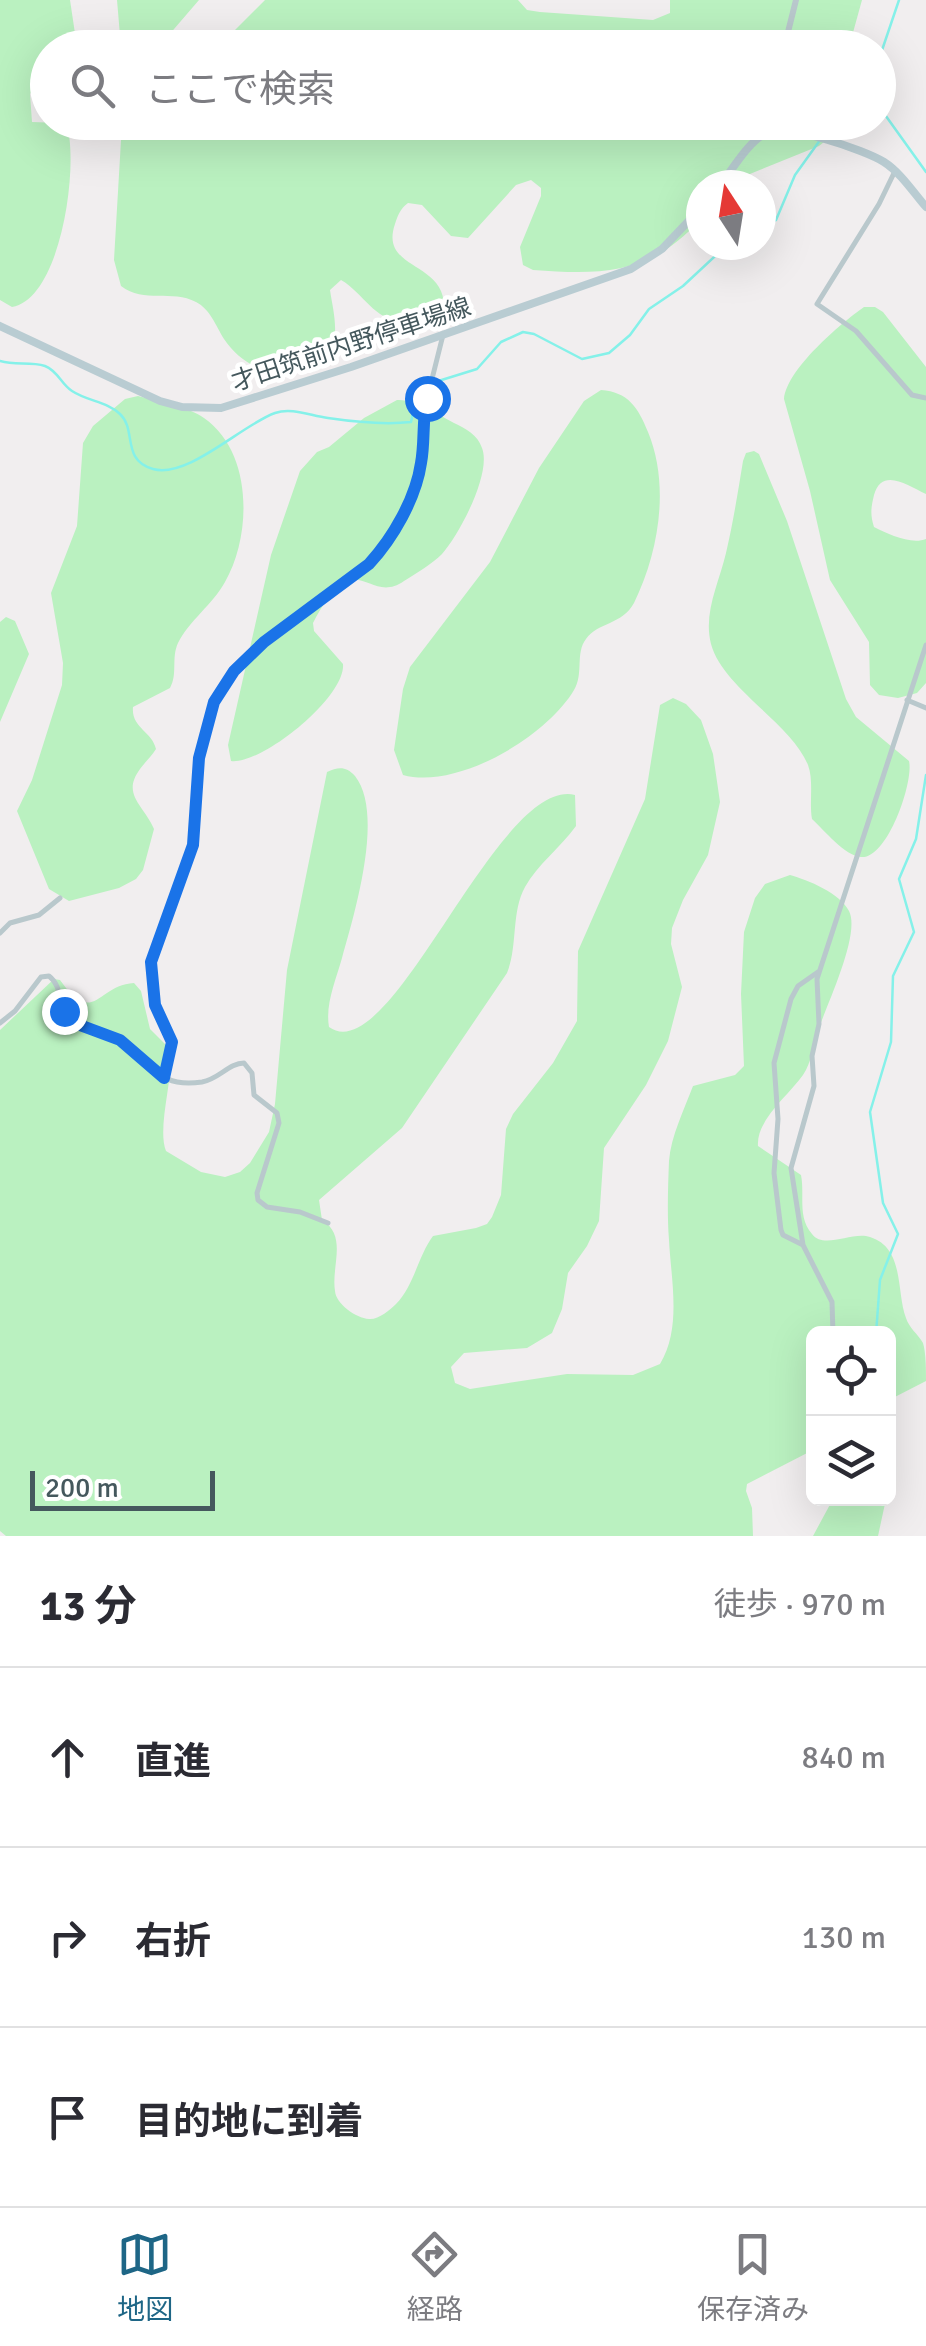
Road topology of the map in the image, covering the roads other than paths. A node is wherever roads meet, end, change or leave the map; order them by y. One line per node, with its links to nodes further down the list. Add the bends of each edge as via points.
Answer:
1 (796, 0): 2 (street)
2 (788, 30)
3 (758, 140): 5 (main road)
4 (824, 140): 6 (main road)
5 (733, 170)
6 (895, 170): 7 (main road); 11 (street, via 817,304 852,328 905,389)
7 (926, 207)
8 (686, 224): 10 (main road, 才田筑前内野停車場線, via 662,250 631,268)
9 (0, 326): 10 (main road, 才田筑前内野停車場線, via 160,401 202,409)
10 (444, 335): 19 (street, via 424,410 420,469 382,550 264,642 214,702 199,758 193,845 151,962 155,1005 172,1042)
11 (926, 398)
12 (926, 646): 13 (street)
13 (908, 700): 14 (street); 17 (street)
14 (926, 708)
15 (60, 898): 16 (street)
16 (0, 933)
17 (818, 972): 21 (street, via 814,1086 792,1168); 21 (street, via 791,999 773,1077 781,1230)
18 (0, 1024): 19 (street, via 49,976 69,1018 120,1040)
19 (164, 1078): 20 (street, via 202,1082 236,1063 250,1068 254,1095 277,1113 279,1123 258,1200)
20 (328, 1224)
21 (803, 1245): 22 (street, via 832,1302)
22 (832, 1326)

